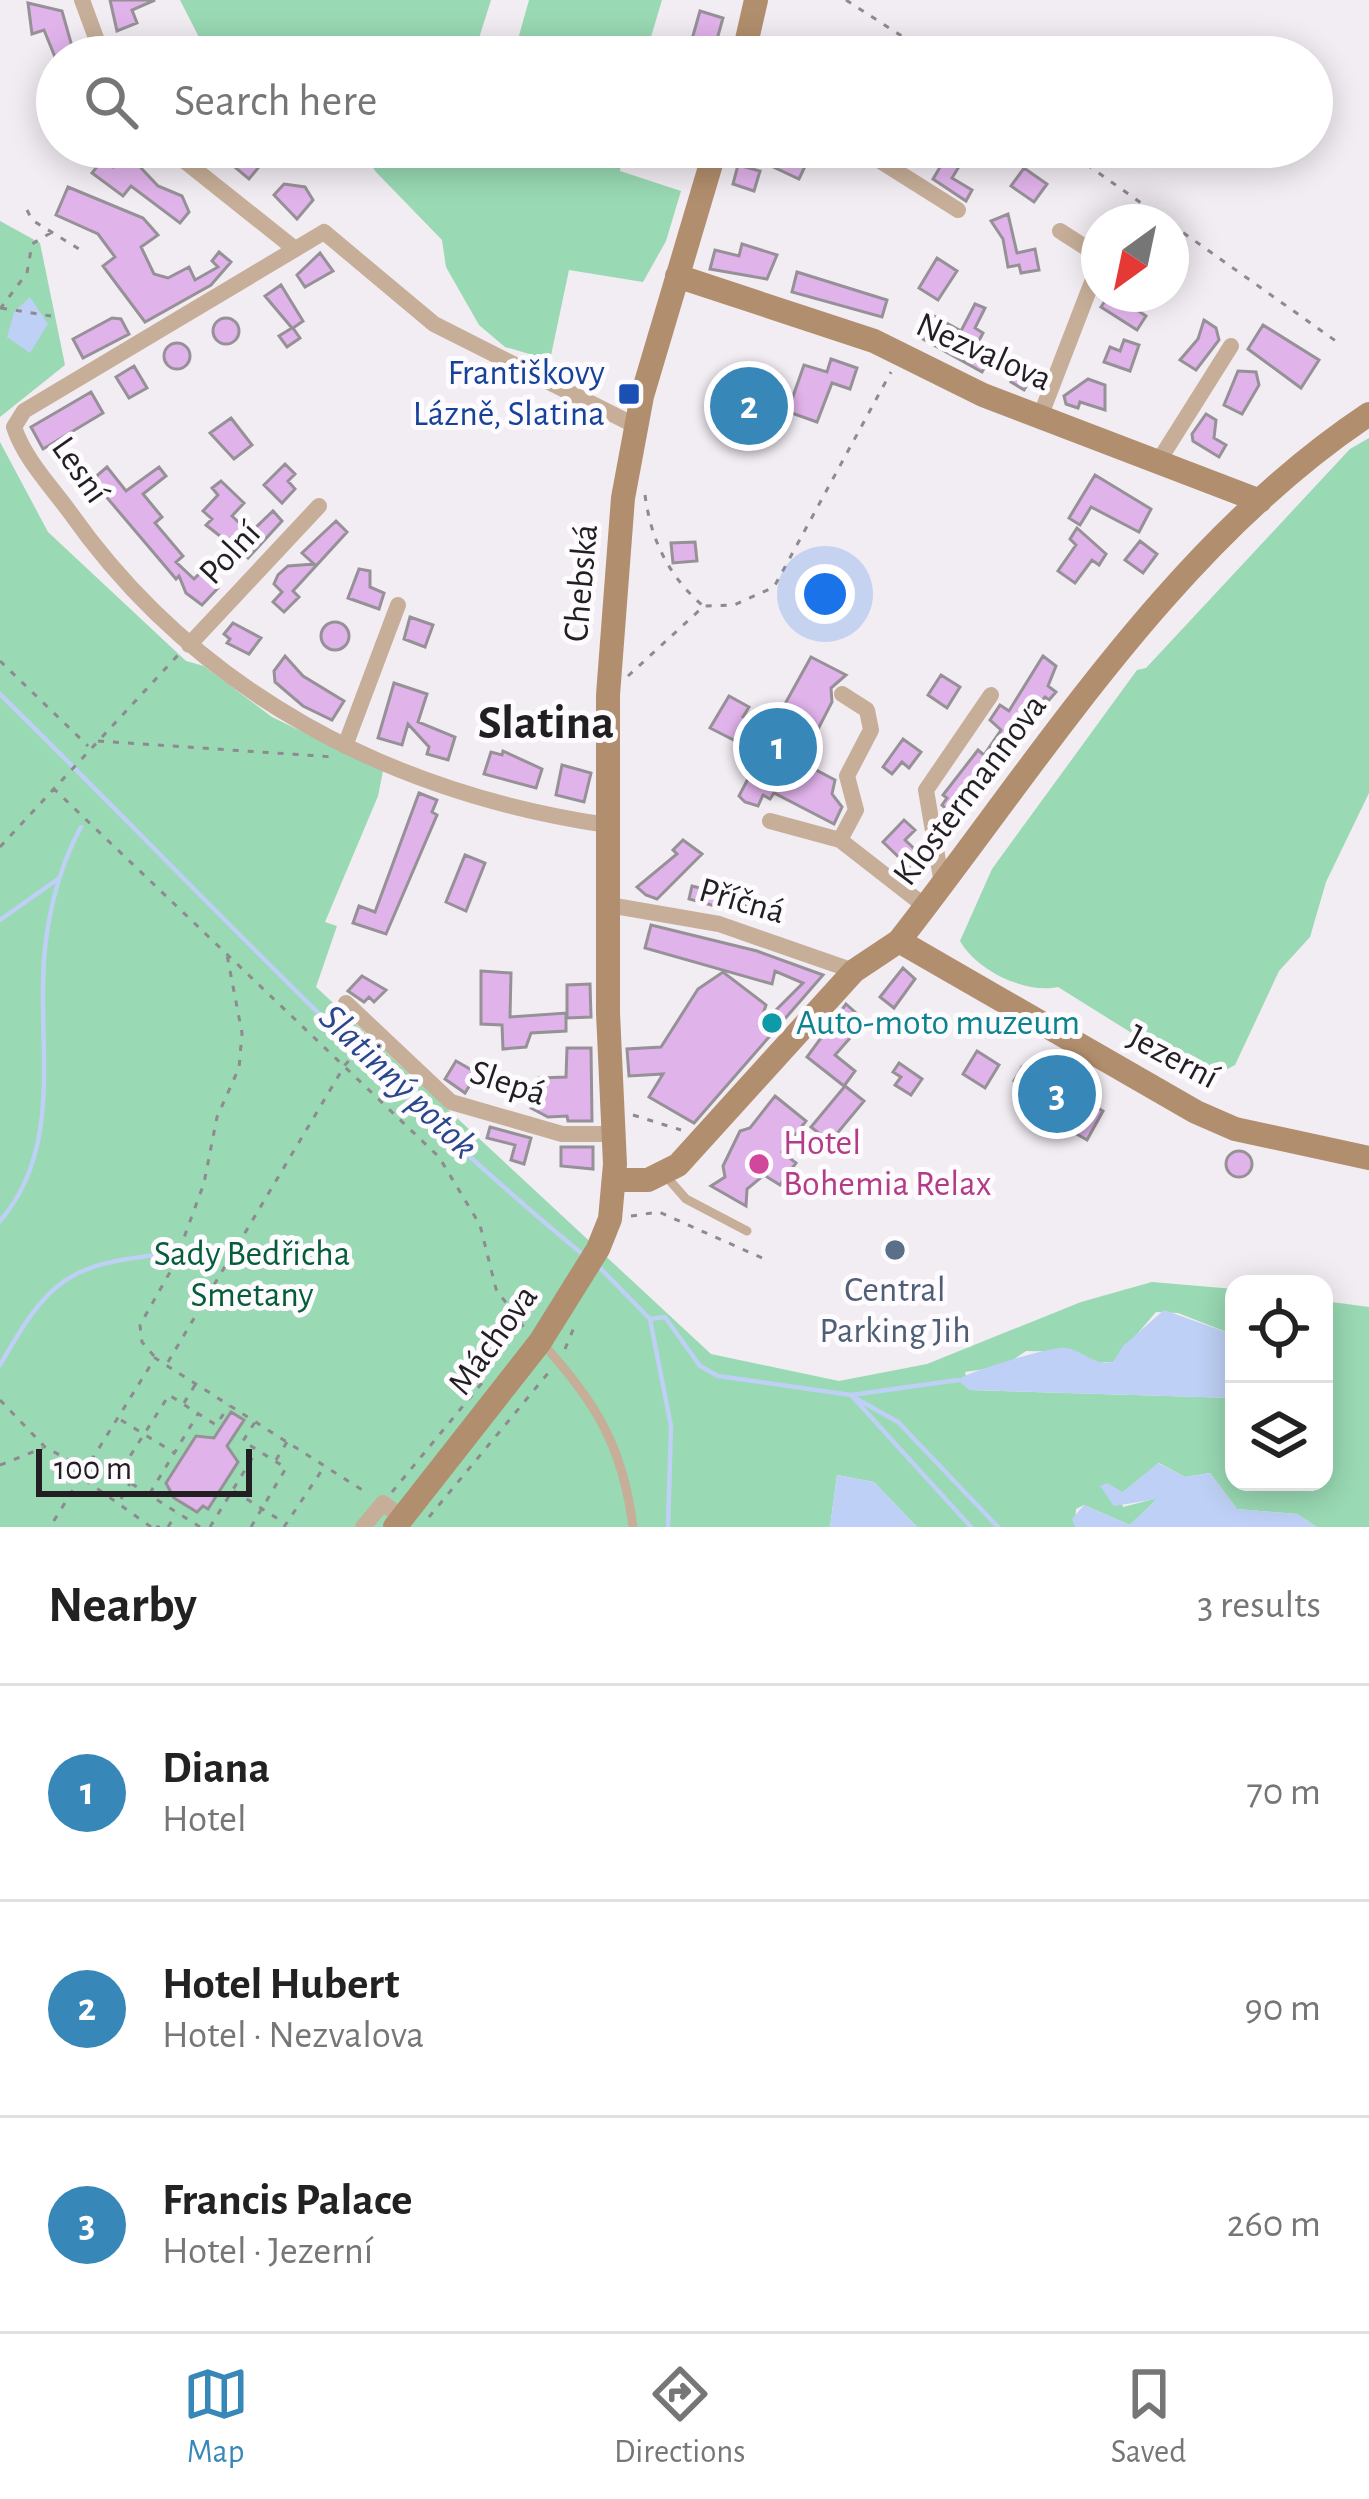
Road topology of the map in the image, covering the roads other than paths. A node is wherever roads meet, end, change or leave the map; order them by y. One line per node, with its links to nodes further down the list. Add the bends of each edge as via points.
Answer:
1 (82, 0): 3 (street)
2 (756, 0): 4 (street)
3 (95, 36)
4 (747, 36)
5 (193, 168): 11 (street)
6 (709, 168): 12 (street, Chebská)
7 (891, 168): 8 (street)
8 (958, 210)
9 (1060, 231): 10 (street)
10 (1081, 247)
11 (295, 250): 17 (street, Lesní, via 325,232 434,324); 22 (street, Lesní, via 24,411 14,427 98,554)
12 (676, 276): 16 (street, Nezvalova, via 899,354); 17 (street, Chebská)
13 (1081, 308): 16 (street)
14 (1231, 346): 18 (street)
15 (1369, 414): 19 (street, Klostermannova)
16 (1040, 417): 18 (street, Nezvalova)
17 (636, 426): 27 (street, Chebská, via 608,695)
18 (1158, 462): 19 (street, Nezvalova)
19 (1260, 501): 29 (street, Klostermannova, via 1130,644)
20 (319, 506): 22 (street, Polní)
21 (398, 605): 25 (street)
22 (189, 645): 25 (street, Lesní, via 279,714)
23 (842, 694): 28 (street, via 867,710 872,730 847,776 856,810)
24 (991, 695): 29 (street, via 926,790)
25 (345, 746): 27 (street, Lesní, via 446,787)
26 (770, 821): 28 (street)
27 (607, 825): 30 (street, Chebská)
28 (840, 840): 31 (street)
29 (942, 884): 31 (street, Klostermannova)
30 (609, 905): 33 (street, Příčná, via 719,924); 35 (street, Chebská)
31 (926, 907): 32 (street, Klostermannova)
32 (899, 941): 33 (street, Klostermannova); 36 (street, Jezerní, via 1196,1112 1235,1129)
33 (854, 971): 37 (street, Klostermannova)
34 (346, 1003): 35 (street, Slepá, via 451,1102 562,1134)
35 (614, 1124): 38 (street, Chebská)
36 (1369, 1158)
37 (664, 1174): 38 (street); 39 (lane, via 686,1199)
38 (615, 1180): 40 (street, Máchova, via 610,1219)
39 (747, 1231)
40 (549, 1351): 41 (street, Máchova); 43 (lane, via 613,1437)
41 (400, 1518): 42 (street)
42 (363, 1527)
43 (633, 1527)

